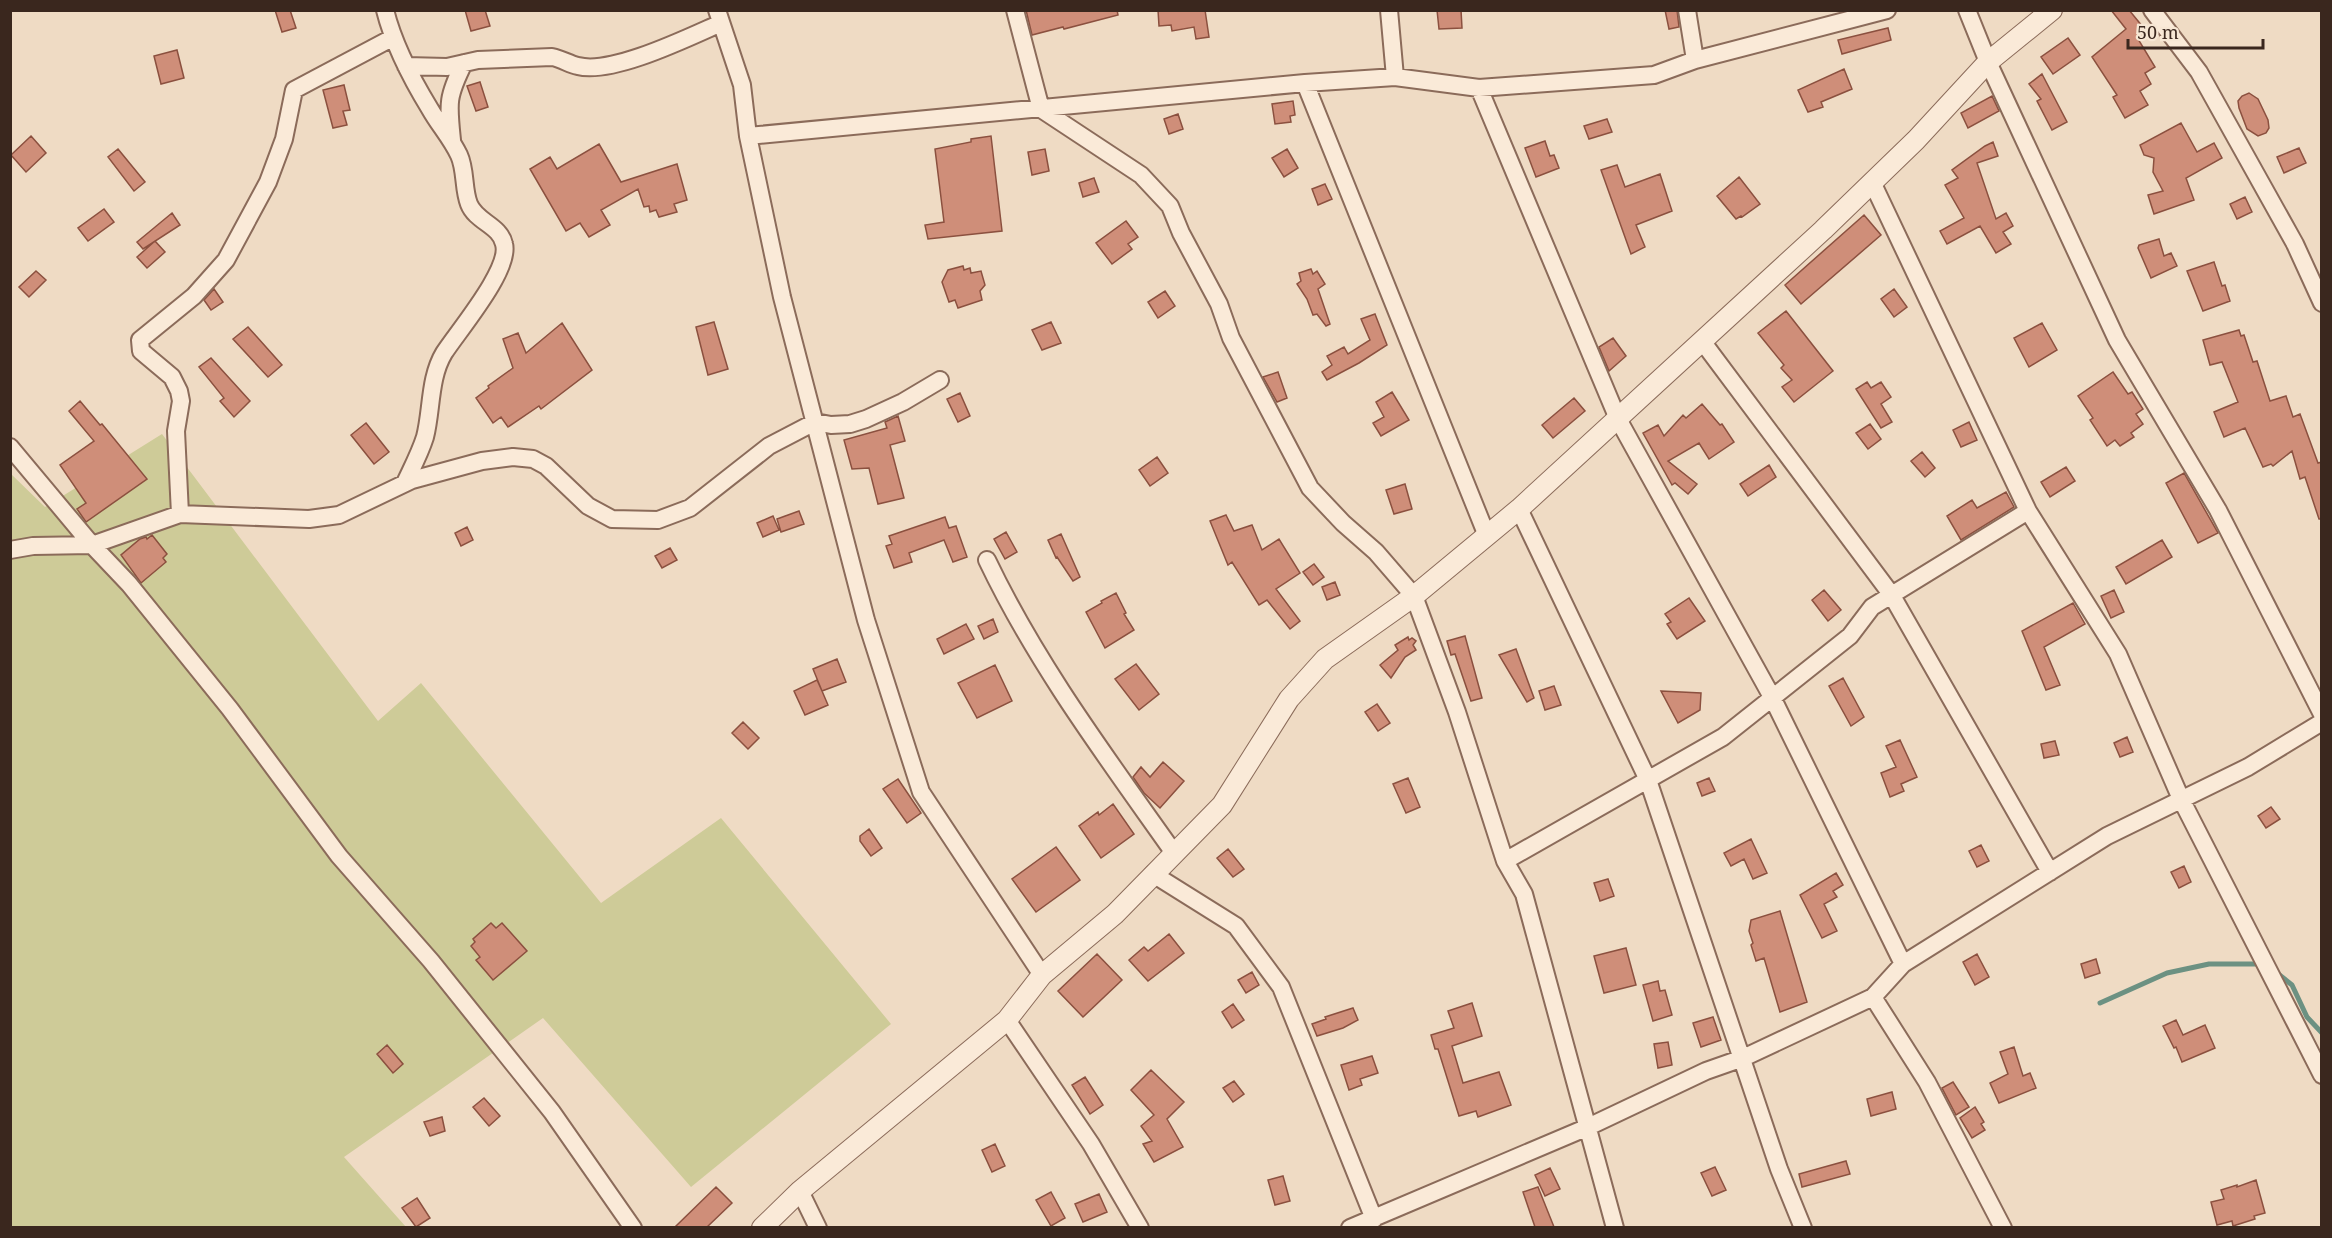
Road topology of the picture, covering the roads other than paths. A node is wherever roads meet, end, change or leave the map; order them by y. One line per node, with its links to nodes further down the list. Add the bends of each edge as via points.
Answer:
1 (385, 10): 10 (street)
2 (1015, 10): 18 (street)
3 (1389, 10): 15 (street)
4 (1687, 10): 11 (street)
5 (1887, 10): 11 (street)
6 (1967, 10): 12 (street)
7 (2052, 10): 12 (street)
8 (2152, 10): 22 (street, via 2199,72 2295,244)
9 (719, 17): 13 (street, via 657,51 615,63 579,66 552,57); 19 (street, via 742,85)
10 (392, 38): 14 (street); 31 (street, via 294,90 284,139 268,182 226,260 194,296 140,340 141,351 172,377 179,392 176,431)
11 (1695, 60): 17 (street, via 1653,75)
12 (1988, 62): 21 (street); 39 (street, via 2117,340 2218,510)
13 (464, 63): 14 (street, via 447,67); 20 (street, via 451,89 448,107)
14 (406, 66): 20 (street)
15 (1395, 77): 16 (street); 17 (street)
16 (1305, 84): 18 (street); 32 (street)
17 (1479, 88): 25 (street)
18 (1041, 109): 19 (street); 37 (street, via 1141,175 1170,206 1232,338 1310,488 1376,552)
19 (748, 136): 26 (street, via 782,297)
20 (452, 141): 28 (street, via 461,158 469,205 500,234 505,251 500,271 442,357 425,436)
21 (1872, 182): 23 (street); 30 (street)
22 (2322, 303)
23 (1702, 341): 25 (street); 36 (street)
24 (940, 380): 26 (street, via 866,419 850,424)
25 (1618, 419): 29 (street); 38 (street)
26 (814, 422): 28 (street, via 769,446 690,508 658,520 612,519 588,506 559,476 533,459 513,456); 48 (street, via 866,620 921,792)
27 (10, 447): 33 (street)
28 (405, 483): 31 (street, via 339,515 309,519)
29 (1519, 509): 32 (street); 41 (street)
30 (2028, 511): 36 (street); 42 (street, via 2118,654)
31 (180, 514): 33 (street)
32 (1487, 536): 37 (street)
33 (92, 544): 34 (street); 56 (street, via 216,691 339,856 432,961 552,1112)
34 (10, 550)
35 (987, 560): 43 (street, via 1008,605 1073,711)
36 (1891, 594): 38 (street, via 1872,607 1850,636); 45 (street)
37 (1414, 596): 43 (street, via 1326,659 1289,699 1222,805); 44 (street)
38 (1772, 697): 41 (street, via 1723,737); 47 (street)
39 (2322, 714)
40 (2322, 722): 42 (street, via 2248,767)
41 (1648, 780): 44 (street); 51 (street)
42 (2181, 799): 45 (street, via 2107,836); 52 (street)
43 (1174, 853): 46 (street)
44 (1505, 861): 53 (street, via 1524,894)
45 (2050, 872): 47 (street)
46 (1153, 874): 48 (street, via 1115,914); 55 (street, via 1236,926 1281,987)
47 (1903, 964): 49 (street)
48 (1042, 975): 50 (street)
49 (1873, 996): 51 (street); 63 (street, via 1927,1082)
50 (1007, 1020): 54 (street); 59 (street, via 1091,1144)
51 (1743, 1058): 53 (street); 62 (street, via 1779,1169)
52 (2322, 1075)
53 (1587, 1126): 55 (street); 61 (street)
54 (800, 1191): 57 (street); 58 (street)
55 (1374, 1218): 60 (street)
56 (633, 1227)
57 (762, 1227)
58 (818, 1227)
59 (1140, 1227)
60 (1350, 1227)
61 (1616, 1227)
62 (1803, 1227)
63 (2003, 1227)

